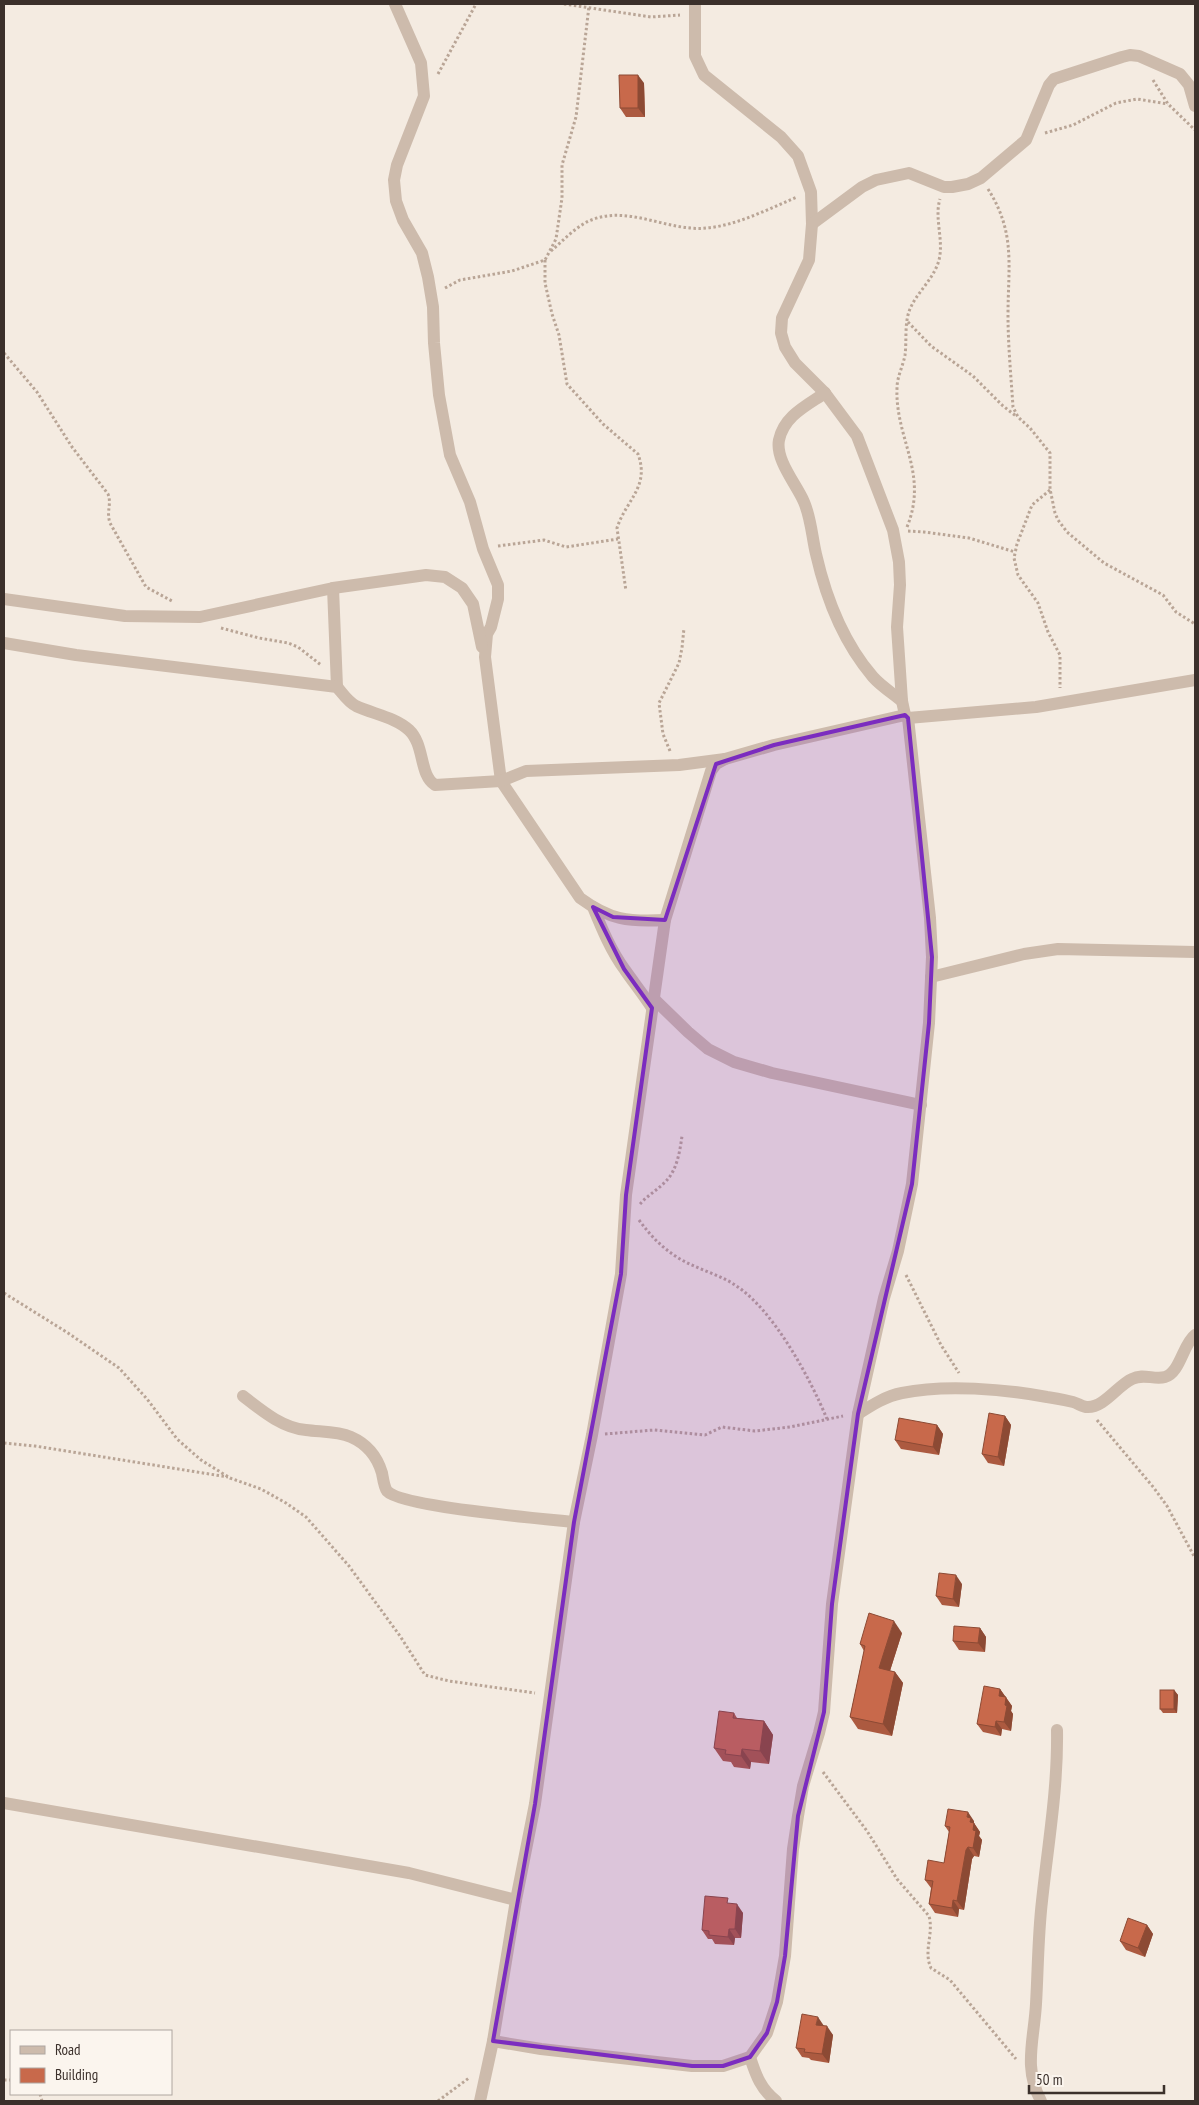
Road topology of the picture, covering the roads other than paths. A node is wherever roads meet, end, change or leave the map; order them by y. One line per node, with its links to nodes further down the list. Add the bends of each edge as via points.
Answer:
1 (396, 4): 9 (street, via 421,64 424,96 397,165 394,180 396,201 422,253 431,296 439,395 450,456 470,502 498,591)
2 (695, 9): 4 (street, via 695,56 704,75 781,137 798,156 811,192)
3 (1195, 106): 4 (street, via 1188,85 1180,74 1139,56 1122,57 1054,79 1026,140 981,178 968,184 944,187 909,173 876,180)
4 (812, 224): 5 (street, via 809,260 780,327 785,347 795,363)
5 (825, 393): 12 (street, via 857,436 893,530 899,562 897,627); 12 (street, via 788,418 780,434 779,451 804,502 834,616 874,678)
6 (333, 588): 7 (street, via 200,617 125,616); 9 (street, via 426,575 445,577 462,588 473,604); 11 (street)
7 (4, 599)
8 (4, 643): 11 (street, via 76,655)
9 (485, 657): 15 (street)
10 (1195, 680): 13 (street, via 1059,703)
11 (336, 682): 15 (street, via 356,706 408,729 419,744 427,778 433,784)
12 (902, 701): 13 (street)
13 (907, 717): 14 (street); 19 (street, via 930,918)
14 (725, 759): 15 (street, via 679,765 526,771); 17 (street, via 711,772)
15 (501, 780): 16 (street, via 580,898)
16 (593, 907): 17 (street, via 613,917); 20 (street, via 624,970)
17 (665, 920): 20 (street)
18 (1195, 952): 19 (street, via 1058,949)
19 (931, 977): 21 (street)
20 (652, 1003): 21 (street, via 708,1049 734,1062); 25 (street, via 626,1195 621,1274)
21 (921, 1105): 24 (street, via 912,1184)
22 (1195, 1334): 24 (street, via 1172,1373 1165,1377 1130,1379 1100,1403 1088,1407 1046,1397 967,1389 923,1390 885,1398)
23 (243, 1396): 25 (street, via 285,1424 303,1430 350,1436 367,1447 378,1459 387,1491 394,1496 478,1512)
24 (858, 1414): 30 (street, via 833,1594 824,1712 804,1786 793,1849 785,1956 777,2002 767,2033)
25 (574, 1522): 28 (street, via 535,1804)
26 (1057, 1730): 33 (street, via 1055,1796 1042,1902 1031,2076)
27 (4, 1803): 28 (street, via 409,1873)
28 (516, 1900): 29 (street)
29 (493, 2041): 30 (street, via 692,2066 723,2066); 31 (street)
30 (750, 2057): 32 (street, via 756,2078)
31 (480, 2101)
32 (776, 2101)
33 (1041, 2101)

